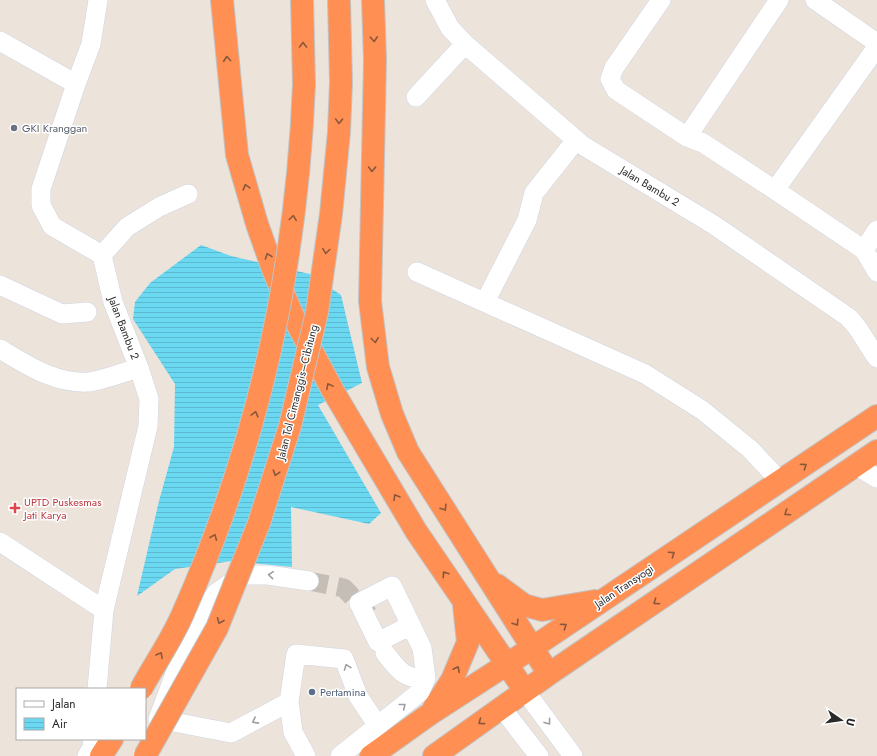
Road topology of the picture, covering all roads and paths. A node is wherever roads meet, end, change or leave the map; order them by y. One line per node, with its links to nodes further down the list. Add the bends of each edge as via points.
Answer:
1 (98, 0): 14 (street, via 91,44)
2 (222, 0): 40 (highway, one-way to 2, bridge, via 416,531 333,391 293,316 274,272 237,155)
3 (302, 0): 49 (highway, one-way to 3, bridge, via 184,612 225,510 255,416 281,306 302,130)
4 (339, 0): 61 (highway, Jalan Tol Cimanggis–Cibitung, one-way to 61, bridge, via 341,82 332,206 317,312 290,426 259,523 217,628)
5 (372, 0): 37 (highway, one-way to 37, via 375,60 370,301 378,367 392,414 408,452)
6 (435, 0): 12 (street, Jalan Bambu 2, via 450,28)
7 (661, 0): 16 (street, via 614,68 610,79 616,90)
8 (779, 0): 16 (street)
9 (815, 0): 11 (street)
10 (0, 41): 14 (street)
11 (877, 43)
12 (465, 44): 15 (street); 17 (street, Jalan Bambu 2)
13 (877, 47): 18 (street)
14 (76, 84): 22 (street, via 41,189 41,205 52,226)
15 (416, 97)
16 (687, 137): 18 (street, via 703,143)
17 (576, 140): 26 (street, via 534,193 527,220); 29 (street, Jalan Bambu 2, via 714,225 848,317)
18 (775, 190): 21 (street)
19 (188, 194): 22 (street, via 159,207 127,227)
20 (877, 230): 21 (street)
21 (864, 250): 24 (street)
22 (102, 256): 30 (street, Jalan Bambu 2, via 113,302)
23 (417, 272): 26 (street)
24 (877, 272)
25 (0, 285): 27 (street, via 62,314)
26 (485, 302): 35 (street, via 645,374 702,410 750,449)
27 (87, 312)
28 (0, 349): 30 (street, via 41,374 74,381 89,382)
29 (877, 358)
30 (139, 368): 41 (street, Jalan Bambu 2, via 149,399 148,426)
31 (877, 416): 35 (highway, Jalan Transyogi, one-way to 31)
32 (877, 451): 33 (highway)
33 (857, 466): 34 (street); 46 (highway, one-way to 46)
34 (877, 478)
35 (781, 482): 39 (highway, Jalan Transyogi, one-way to 35)
36 (0, 542): 41 (street)
37 (488, 579): 39 (highway, via 524,605 542,610); 43 (highway, one-way to 43)
38 (309, 581): 54 (street, one-way to 54, via 268,575 242,575 216,593 190,634)
39 (603, 600): 43 (highway, Jalan Transyogi, one-way to 39)
40 (464, 602): 45 (highway); 53 (highway, one-way to 40, via 452,680 468,642)
41 (104, 610): 48 (street, Jalan Bambu 2)
42 (411, 625): 47 (street, via 422,648)
43 (532, 648): 45 (highway, Jalan Transyogi); 46 (highway)
44 (385, 652): 47 (street, via 400,672 414,679)
45 (506, 665): 50 (highway); 53 (highway, Jalan Transyogi)
46 (549, 674): 50 (highway)
47 (426, 678): 55 (street, one-way to 47, via 420,692)
48 (97, 688)
49 (142, 688)
50 (525, 691): 52 (highway); 67 (street, one-way to 67)
51 (289, 702): 54 (street, one-way to 54, via 231,734); 55 (street, one-way to 51, via 358,696 344,659 296,654); 62 (street, via 293,732)
52 (501, 707): 65 (highway, one-way to 65); 66 (street)
53 (430, 714): 64 (highway, Jalan Transyogi)
54 (158, 719): 60 (street)
55 (378, 726): 63 (street)
56 (93, 740): 58 (street)
57 (111, 740): 59 (highway)
58 (87, 756)
59 (101, 756)
60 (139, 756)
61 (145, 756)
62 (306, 756)
63 (340, 756)
64 (371, 756)
65 (434, 756)
66 (539, 756)
67 (573, 756)

